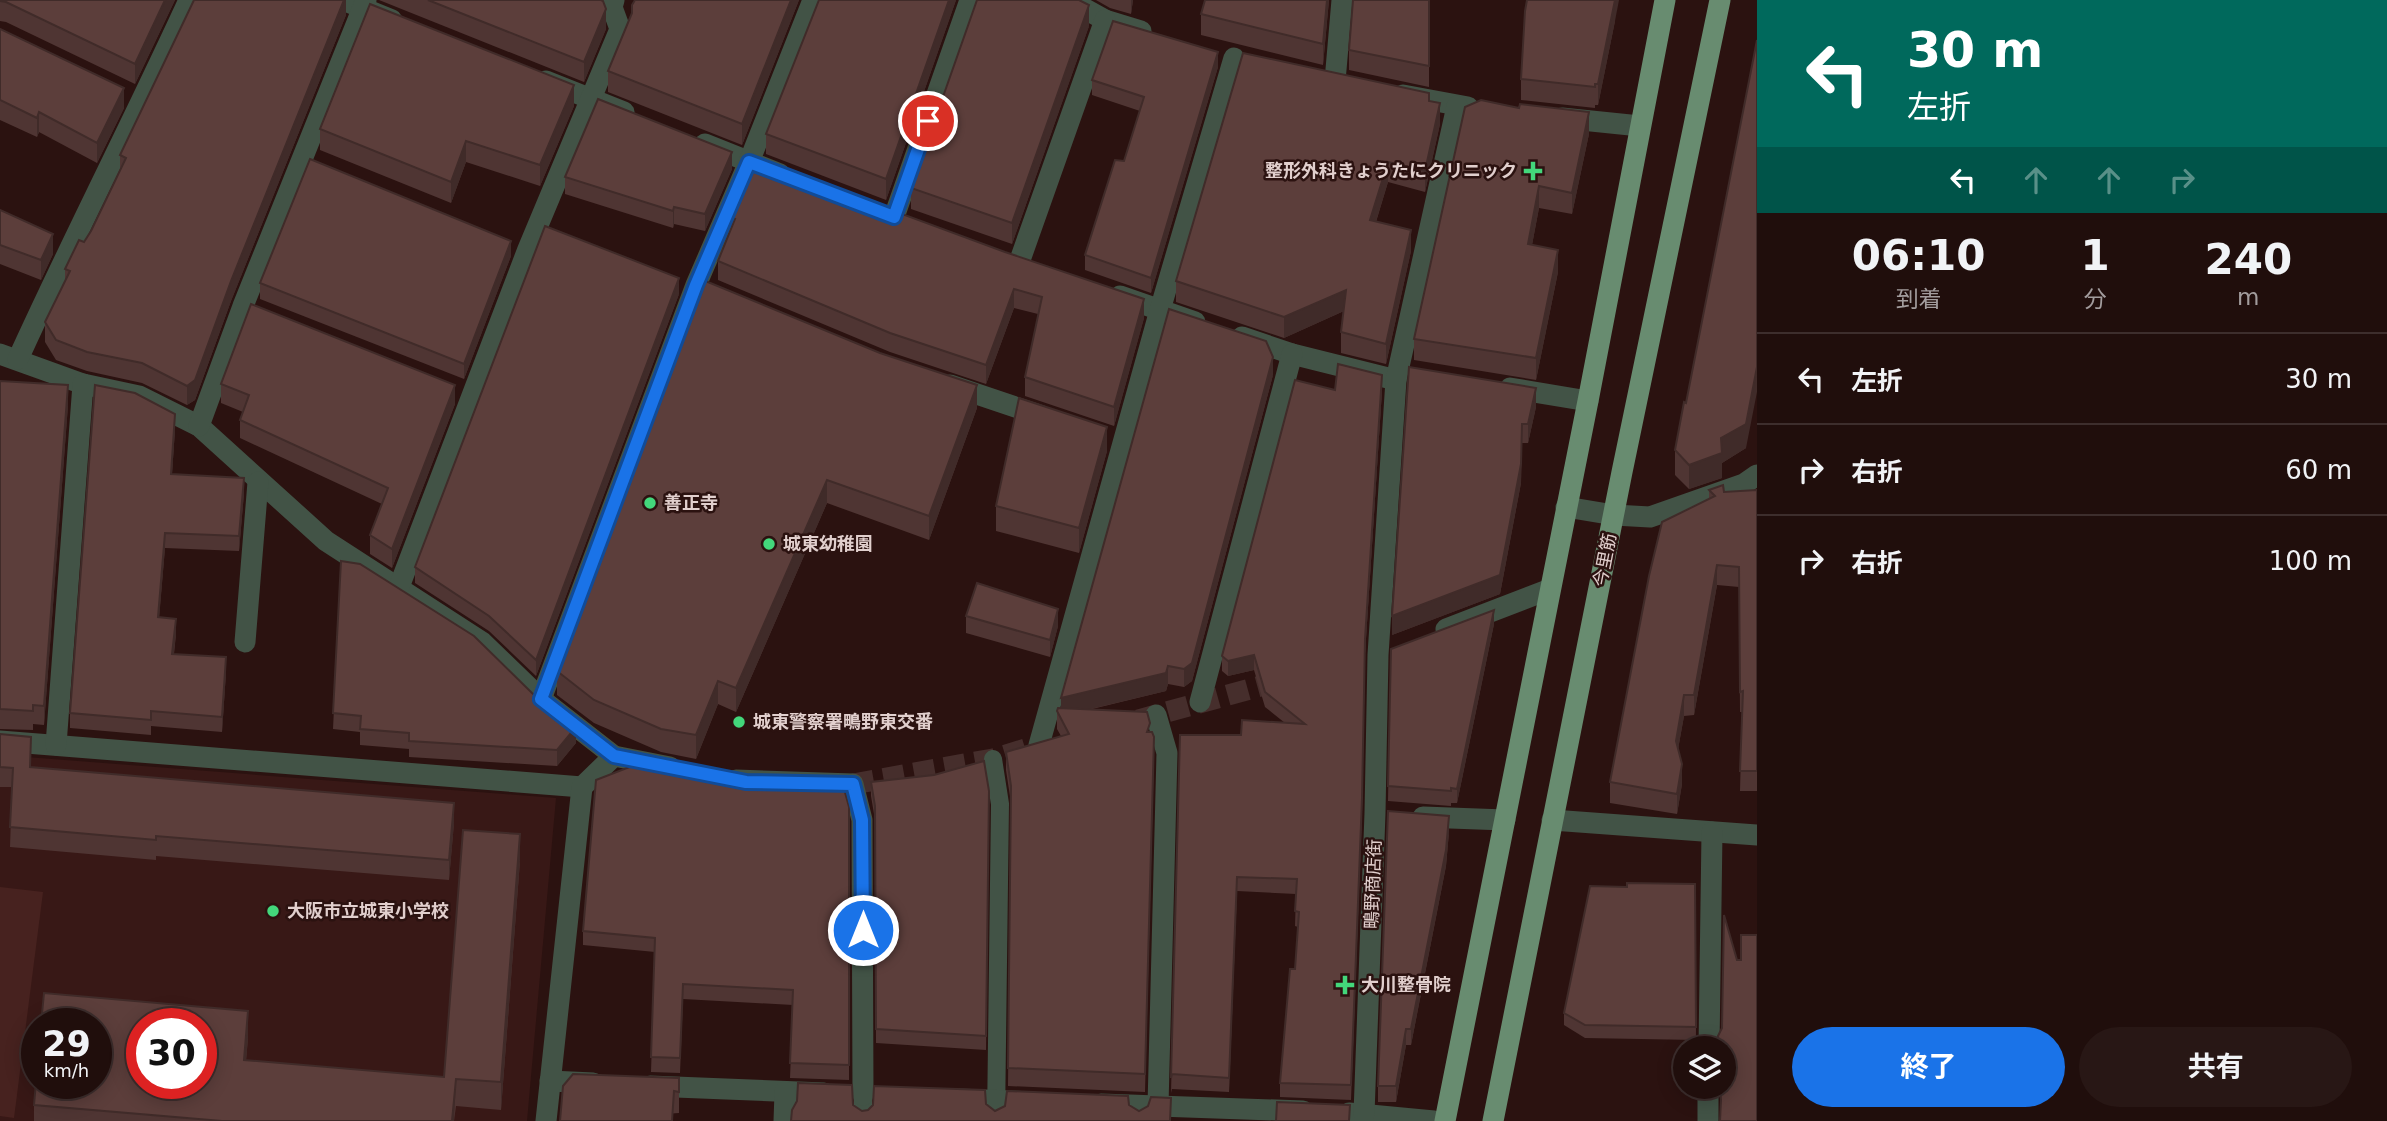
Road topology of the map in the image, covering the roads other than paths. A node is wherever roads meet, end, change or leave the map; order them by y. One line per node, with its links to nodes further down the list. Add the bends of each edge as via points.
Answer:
1 (189, 0): 21 (street)
2 (614, 0): 20 (street, via 620,29)
3 (813, 0): 28 (street)
4 (970, 0): 31 (street)
5 (1069, 0): 10 (street)
6 (1342, 0): 17 (street, via 1341,82)
7 (1665, 0): 26 (main road)
8 (1720, 0): 53 (main road, 今里筋)
9 (357, 3): 11 (street); 47 (street, via 309,160)
10 (1105, 20): 12 (street); 35 (street, via 1026,263)
11 (413, 29)
12 (1156, 35)
13 (1208, 51): 14 (street)
14 (1234, 58): 15 (street); 37 (street)
15 (1259, 64)
16 (528, 74): 20 (street)
17 (1310, 75)
18 (118, 90): 21 (street)
19 (1389, 92): 22 (street)
20 (592, 99): 25 (street); 34 (street)
21 (142, 102): 39 (street)
22 (1457, 106): 23 (street); 40 (street, 鴫野商店街)
23 (1484, 109)
24 (1540, 115): 26 (street)
25 (640, 118)
26 (1640, 126): 45 (main road)
27 (689, 138): 28 (street)
28 (749, 162): 29 (street); 60 (street)
29 (797, 180)
30 (870, 208): 31 (street)
31 (894, 217): 32 (street)
32 (919, 226)
33 (503, 239): 34 (street)
34 (528, 249): 54 (street, via 464,394)
35 (995, 252)
36 (1097, 288): 37 (street)
37 (1160, 310): 38 (street); 49 (street)
38 (1292, 354): 40 (street); 61 (street)
39 (9, 356): 43 (street)
40 (1396, 375): 41 (street); 59 (street, 鴫野商店街)
41 (1423, 375)
42 (925, 377): 46 (street)
43 (83, 384): 47 (street, via 139,396); 64 (street)
44 (1489, 385): 45 (street)
45 (1588, 401): 52 (main road)
46 (1058, 421)
47 (199, 426): 50 (street)
48 (1097, 434): 49 (street)
49 (1124, 443): 65 (street)
50 (258, 482): 54 (street, via 326,541); 57 (street)
51 (1753, 482): 53 (street, via 1650,517)
52 (1566, 507): 53 (street); 55 (main road)
53 (1614, 515): 73 (main road, 今里筋)
54 (399, 587): 60 (street, via 482,642)
55 (1550, 589): 56 (street); 72 (main road)
56 (1430, 635)
57 (244, 642)
58 (1404, 645): 59 (street)
59 (1378, 655): 71 (street, 鴫野商店街)
60 (541, 699): 66 (street)
61 (1200, 702)
62 (1156, 715): 85 (street, via 1167,754)
63 (0, 741): 64 (street)
64 (56, 745): 70 (street)
65 (1039, 745)
66 (614, 756): 68 (street); 70 (street)
67 (993, 759): 84 (lane, via 1000,804)
68 (693, 772)
69 (720, 776): 79 (street, via 746,782 853,784 862,820)
70 (582, 787): 77 (street)
71 (1375, 813): 72 (street); 86 (street, 鴫野商店街)
72 (1505, 820): 91 (main road)
73 (1552, 820): 74 (street); 92 (main road, 今里筋)
74 (1712, 832): 75 (street); 76 (street)
75 (1757, 835)
76 (1709, 1036)
77 (550, 1082): 78 (street); 87 (street)
78 (785, 1092): 79 (street); 88 (street)
79 (870, 1095): 89 (lane)
80 (943, 1098): 84 (street)
81 (1708, 1099): 93 (street)
82 (1048, 1102): 84 (street)
83 (1074, 1103): 85 (street)
84 (996, 1111)
85 (1146, 1111): 86 (street)
86 (1364, 1114): 90 (street)
87 (546, 1121)
88 (784, 1121)
89 (863, 1121)
90 (1434, 1121)
91 (1445, 1121)
92 (1493, 1121)
93 (1708, 1121)

